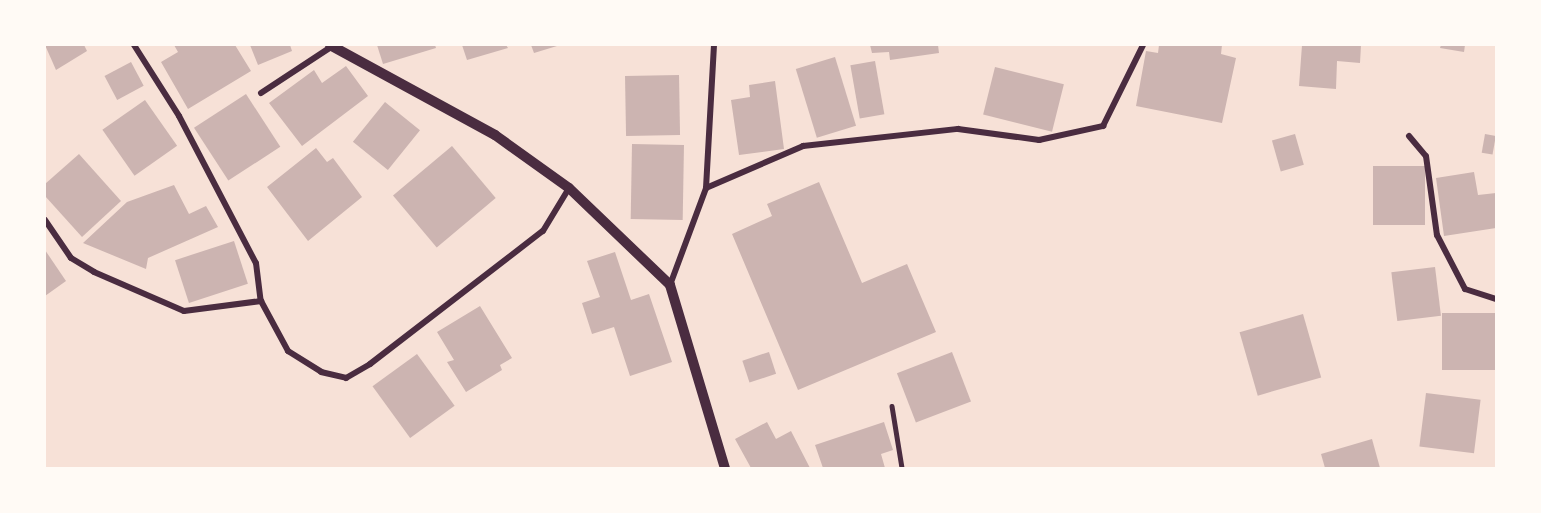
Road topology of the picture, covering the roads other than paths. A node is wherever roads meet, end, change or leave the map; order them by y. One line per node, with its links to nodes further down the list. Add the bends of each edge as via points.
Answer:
1 (134, 45): 12 (street, via 179,116 256,263)
2 (714, 45): 8 (street)
3 (1143, 45): 8 (street, via 1103,126 1039,140 958,129 803,146)
4 (331, 46): 5 (street); 7 (street, via 495,135)
5 (261, 93)
6 (1409, 136): 11 (street, via 1426,156 1437,235 1465,289)
7 (569, 188): 10 (street); 12 (street, via 543,231 370,364 346,378 321,372 288,351)
8 (706, 188): 10 (street)
9 (45, 220): 12 (street, via 71,258 184,311)
10 (670, 285): 14 (street)
11 (1496, 299)
12 (261, 301)
13 (892, 406): 15 (lane)
14 (725, 468)
15 (902, 468)

